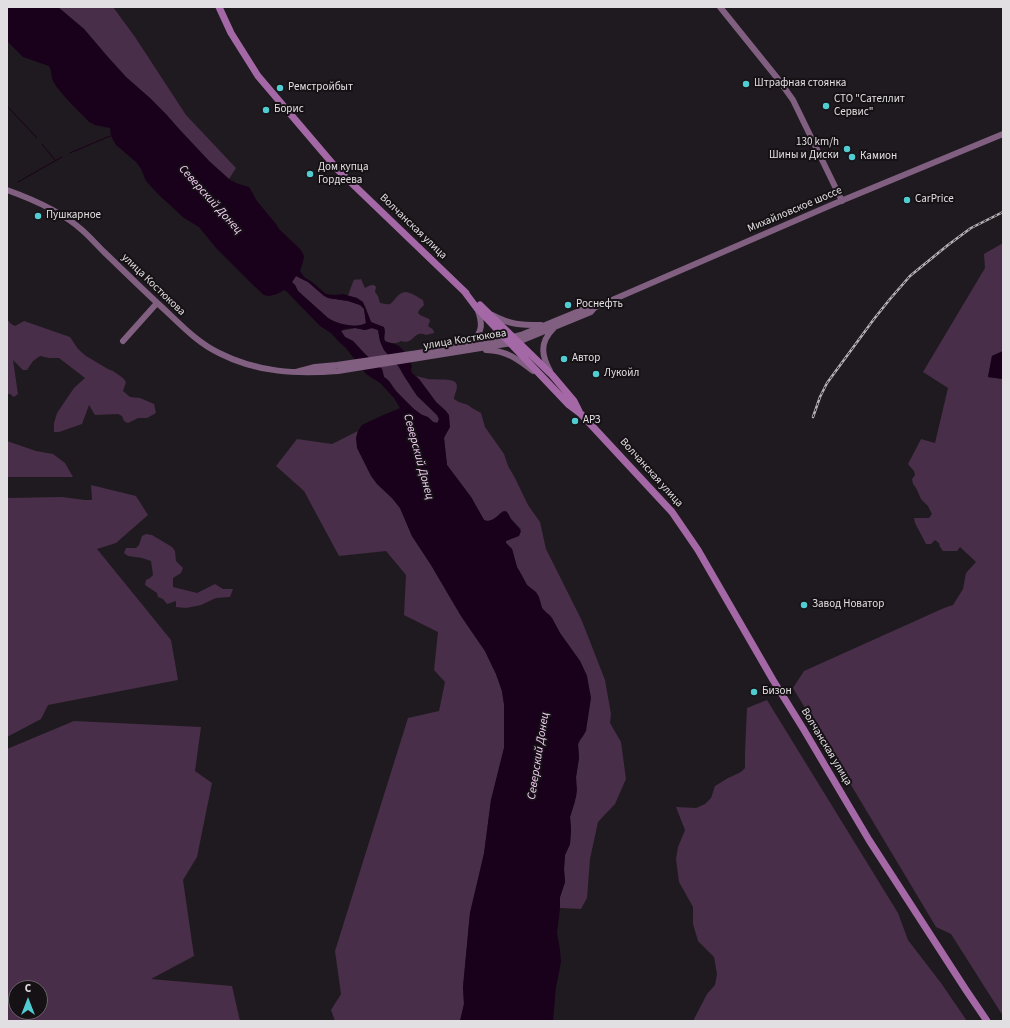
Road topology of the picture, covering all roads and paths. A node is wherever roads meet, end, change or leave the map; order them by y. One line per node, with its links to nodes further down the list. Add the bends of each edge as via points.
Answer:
1 (219, 7): 6 (main road, Волчанская улица, via 258,76 325,155)
2 (720, 7): 5 (main road, via 793,100)
3 (1003, 134): 5 (main road, Михайловское шоссе)
4 (7, 190): 7 (main road, улица Костюкова, via 33,200 81,229)
5 (842, 201): 8 (main road, Михайловское шоссе)
6 (464, 291): 9 (main road, Волчанская улица); 10 (main road, Волчанская улица)
7 (157, 303): 14 (main road); 15 (main road, улица Костюкова, via 202,343 218,353 252,366 275,371 296,372 315,367 338,368)
8 (596, 306): 11 (main road, Михайловское шоссе); 12 (main road, Михайловское шоссе, via 591,312)
9 (476, 307): 13 (main road, Волчанская улица); 15 (main road, via 481,330)
10 (489, 313): 11 (main road, via 511,323); 13 (main road, Волчанская улица)
11 (544, 325): 13 (main road, Михайловское шоссе)
12 (554, 327): 13 (main road, Михайловское шоссе); 16 (main road, via 543,346 545,362)
13 (512, 340): 15 (main road, улица Костюкова); 16 (main road, Волчанская улица); 17 (main road, Волчанская улица)
14 (123, 341)
15 (470, 347): 17 (main road, via 511,355)
16 (552, 375): 18 (main road, Волчанская улица, via 574,401)
17 (544, 378): 18 (main road, Волчанская улица)
18 (581, 414): 19 (main road, Волчанская улица, via 672,512 698,550 869,840)
19 (987, 1021)

